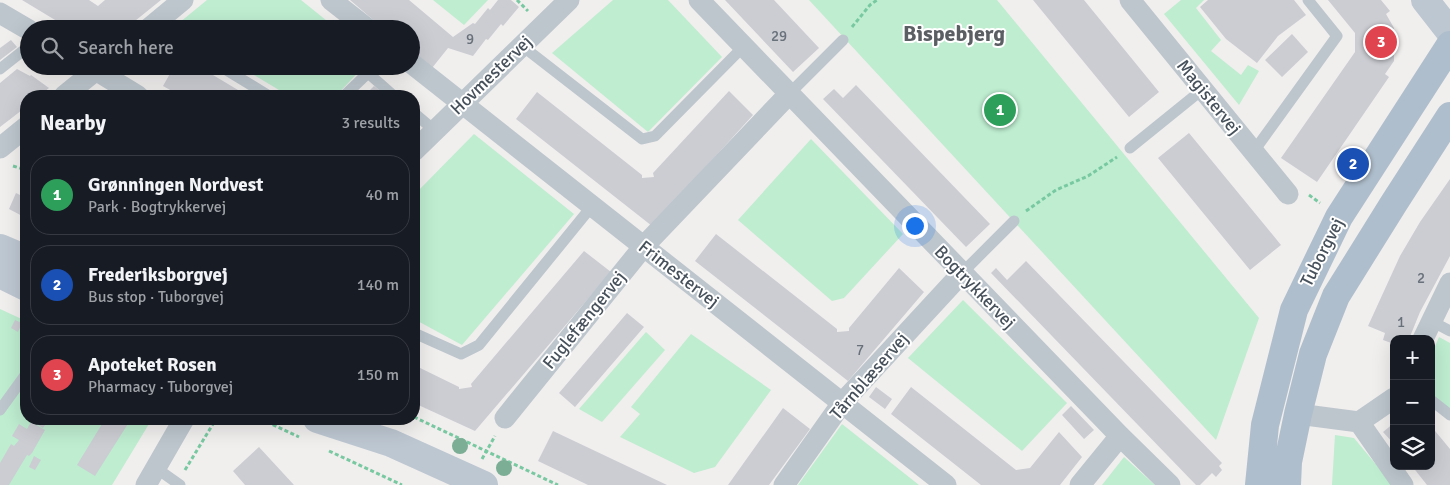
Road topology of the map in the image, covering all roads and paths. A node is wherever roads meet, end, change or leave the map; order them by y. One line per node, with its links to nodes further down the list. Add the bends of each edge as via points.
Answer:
1 (183, 0): 10 (street)
2 (331, 0): 11 (street)
3 (569, 0): 15 (street, Hovmestervej)
4 (699, 0): 17 (street, Bogtrykkervej)
5 (877, 0): 14 (path, via 870,4)
6 (1308, 0): 41 (lane, via 1337,36)
7 (1425, 0): 13 (street)
8 (1137, 2): 26 (street, Magistervej)
9 (0, 13): 12 (street)
10 (162, 20)
11 (357, 20)
12 (20, 25)
13 (1450, 32)
14 (843, 40): 32 (lane)
15 (521, 45): 17 (lane, via 642,139 655,136); 33 (street, Hovmestervej)
16 (1450, 45): 83 (main road, Tuborgvej, via 1339,217 1294,310 1264,425)
17 (743, 46): 32 (street, Bogtrykkervej)
18 (20, 53): 19 (lane)
19 (0, 69)
20 (420, 70): 33 (street, Frimestervej)
21 (87, 75): 27 (street)
22 (106, 75): 28 (street)
23 (235, 75): 29 (lane)
24 (366, 75): 30 (lane)
25 (370, 75): 31 (lane)
26 (1203, 89): 40 (lane); 41 (street, Magistervej)
27 (71, 90)
28 (129, 90)
29 (259, 90)
30 (350, 90)
31 (387, 90)
32 (789, 94): 45 (street, Fuglefængervej); 48 (street, Bogtrykkervej)
33 (461, 103): 36 (street, Hovmestervej); 43 (street, Frimestervej)
34 (1450, 116): 60 (main road, Tuborgvej, via 1336,296 1313,354)
35 (420, 118): 36 (lane)
36 (434, 130): 38 (street, Hovmestervej)
37 (20, 132): 39 (street)
38 (420, 145)
39 (0, 148)
40 (1130, 148): 44 (path, via 1088,176 1056,190)
41 (1254, 151): 42 (street, Magistervej)
42 (1288, 194)
43 (592, 206): 45 (street, Frimestervej); 54 (lane, via 479,345 461,354)
44 (1014, 221): 48 (lane)
45 (644, 246): 57 (street, Frimestervej); 62 (street, Fuglefængervej)
46 (0, 248): 47 (street)
47 (20, 256)
48 (962, 273): 57 (street, Tårnblæservej); 70 (street, Bogtrykkervej)
49 (0, 274): 51 (street)
50 (1450, 283): 52 (street)
51 (20, 284)
52 (1427, 330): 53 (lane)
53 (1450, 330)
54 (420, 336)
55 (20, 382): 59 (lane)
56 (1390, 401): 64 (street)
57 (842, 403): 79 (street, Tårnblæservej); 80 (street, Frimestervej)
58 (1435, 403): 61 (lane)
59 (0, 410)
60 (1298, 414): 64 (street); 84 (main road, Tuborgvej, via 1288,462)
61 (1450, 415)
62 (505, 418): 73 (path)
63 (420, 420): 73 (path)
64 (1360, 422): 85 (street)
65 (181, 425): 74 (street)
66 (212, 425): 76 (path)
67 (291, 425): 69 (path)
68 (363, 425): 71 (street)
69 (311, 429): 71 (street)
70 (1120, 436): 81 (street); 82 (street, Bogtrykkervej)
71 (391, 443): 75 (street)
72 (323, 448): 77 (path)
73 (486, 451): 75 (path); 78 (path)
74 (151, 476): 76 (lane)
75 (478, 482)
76 (178, 484)
77 (402, 485)
78 (558, 485)
79 (784, 485)
80 (946, 485)
81 (1080, 485)
82 (1170, 485)
83 (1259, 485)
84 (1287, 485)
85 (1403, 485)

